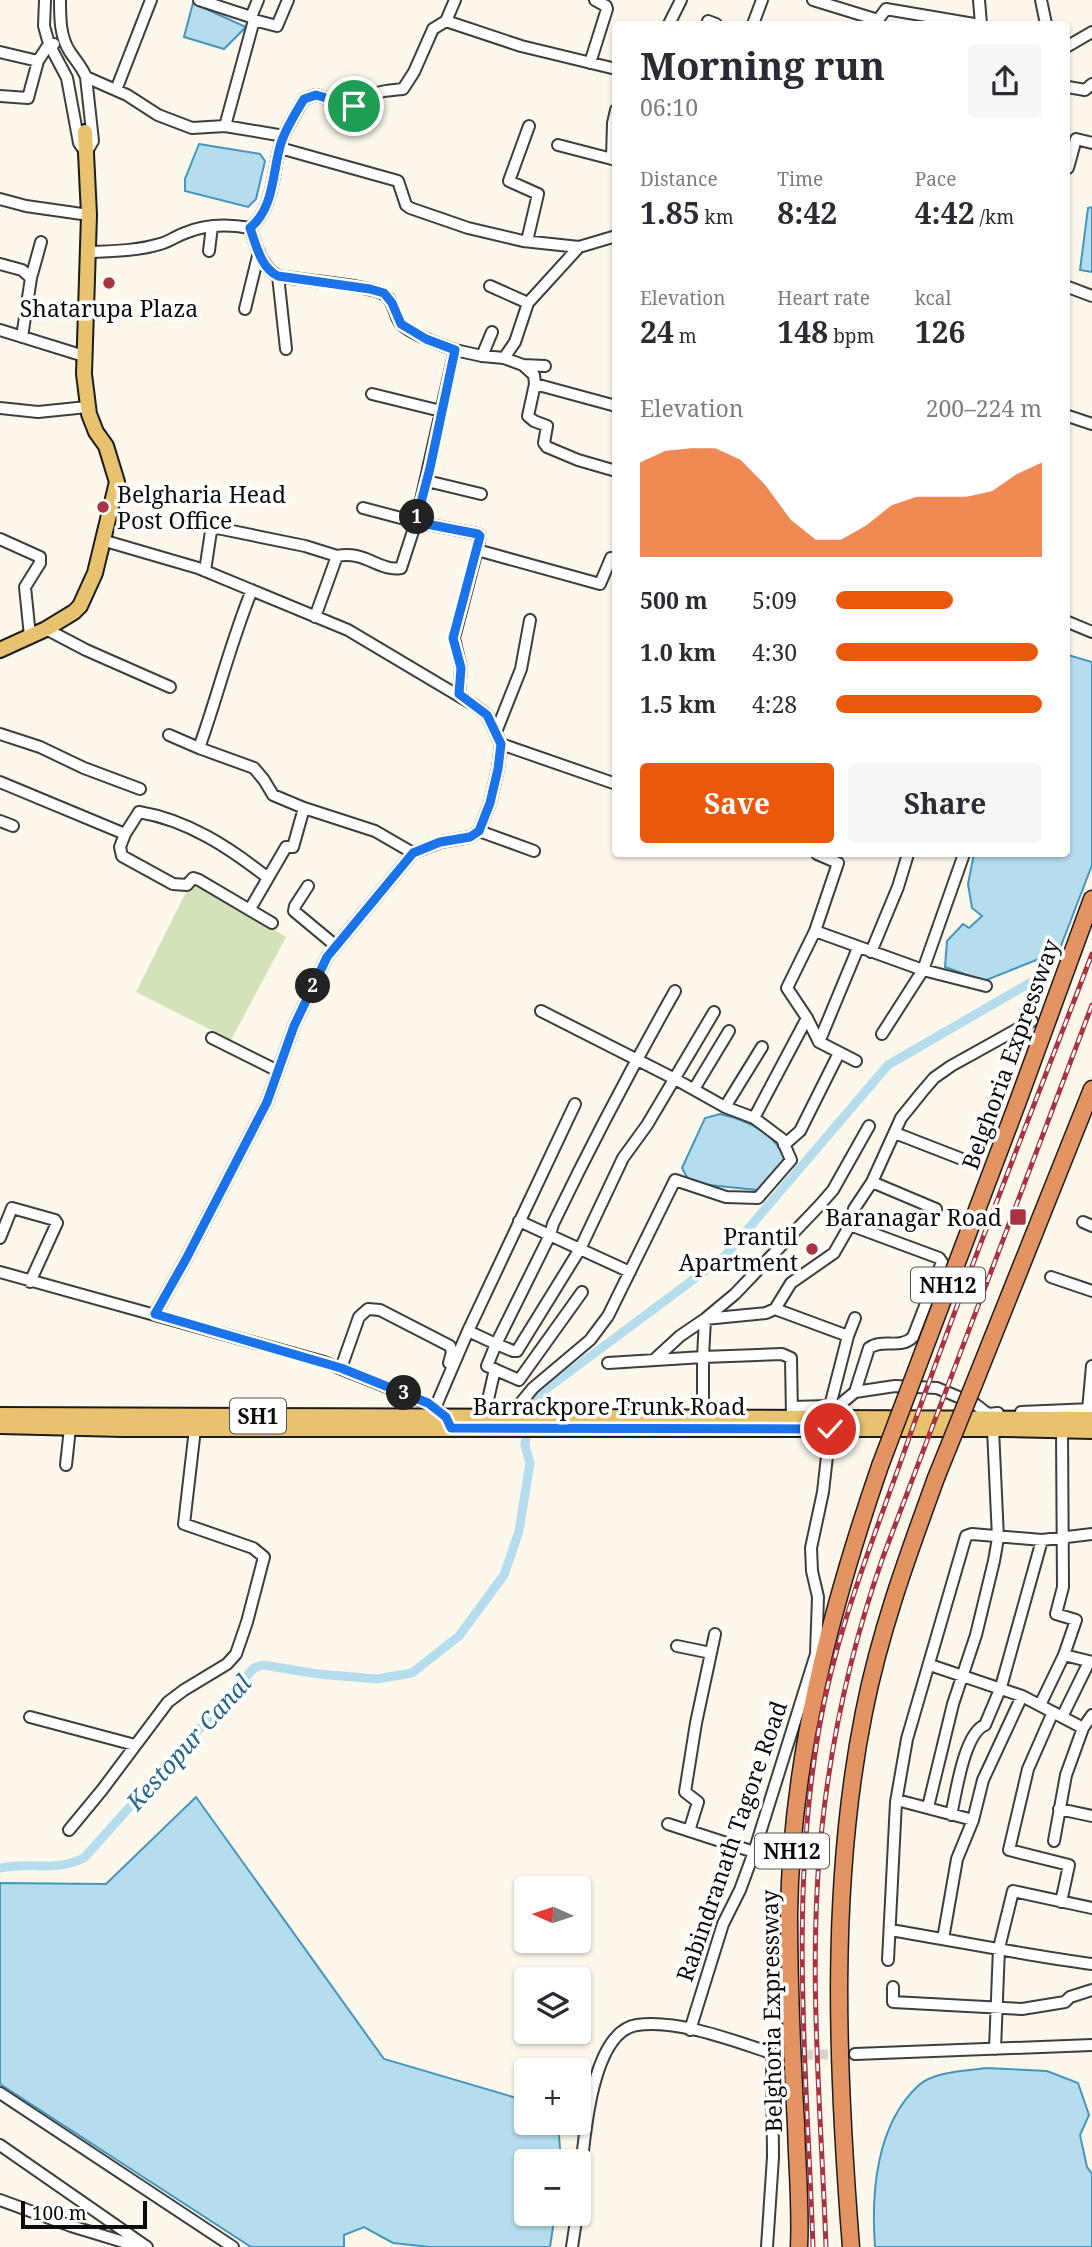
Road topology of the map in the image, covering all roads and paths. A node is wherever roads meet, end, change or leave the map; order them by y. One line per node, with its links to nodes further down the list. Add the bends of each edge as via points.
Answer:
1 (45, 0): 23 (street, via 44,26)
2 (60, 0): 22 (street)
3 (151, 0): 32 (street)
4 (199, 0): 14 (street)
5 (258, 0): 14 (street)
6 (288, 0): 14 (street, via 277,26)
7 (455, 0): 15 (street)
8 (595, 0): 27 (street, via 607,9)
9 (681, 0): 16 (street)
10 (762, 0): 17 (street)
11 (813, 0): 18 (street, via 878,20 886,9)
12 (979, 0): 19 (street)
13 (1041, 0): 20 (street)
14 (253, 19): 34 (street)
15 (446, 20): 27 (street); 37 (street, via 433,29 403,89 369,96 362,106 316,95 304,99)
16 (670, 21)
17 (754, 21)
18 (956, 21)
19 (981, 21)
20 (1045, 21)
21 (1092, 32): 24 (street)
22 (64, 41): 23 (street); 29 (street)
23 (50, 44): 26 (street); 42 (street, via 66,78 79,144)
24 (1070, 45)
25 (0, 52): 26 (street)
26 (38, 61): 33 (street, via 28,98)
27 (590, 63): 28 (street)
28 (612, 68)
29 (86, 77): 32 (street); 42 (street, via 93,141)
30 (1092, 84): 31 (street, via 1085,90)
31 (1070, 87)
32 (116, 90): 34 (street, via 158,115 192,128)
33 (0, 96)
34 (225, 126): 37 (street)
35 (529, 126): 49 (street, via 509,181 538,194)
36 (85, 132): 42 (main road)
37 (284, 136): 41 (street)
38 (1072, 138): 39 (street)
39 (1092, 143)
40 (558, 145): 43 (street)
41 (280, 148): 47 (street, via 268,204); 49 (street, via 398,181 410,208 468,228)
42 (86, 153): 45 (main road)
43 (612, 158)
44 (0, 198): 45 (street)
45 (89, 215): 54 (main road)
46 (212, 226): 47 (street); 52 (street); 54 (street, via 163,244)
47 (250, 228): 53 (street)
48 (612, 237): 51 (street)
49 (527, 241): 51 (street)
50 (41, 242): 57 (street)
51 (579, 247): 61 (street)
52 (209, 251)
53 (259, 251): 56 (street, via 270,272); 62 (street)
54 (89, 252): 68 (main road)
55 (0, 264): 57 (street, via 22,270)
56 (278, 276): 66 (street); 67 (street, via 384,293 401,324)
57 (31, 278): 65 (street)
58 (490, 286): 61 (street)
59 (1070, 288): 60 (street)
60 (1092, 296)
61 (528, 303): 70 (street, via 515,342)
62 (245, 309)
63 (0, 330): 65 (street)
64 (492, 332): 69 (street)
65 (22, 337): 68 (street)
66 (286, 349)
67 (455, 350): 69 (street); 78 (street)
68 (84, 356): 76 (main road)
69 (482, 356): 70 (street)
70 (504, 358): 71 (street)
71 (523, 365): 72 (street); 73 (street, via 534,375)
72 (545, 366)
73 (535, 384): 75 (street); 81 (street, via 528,416 547,426 547,447)
74 (372, 394): 78 (street)
75 (612, 405)
76 (87, 407): 77 (street, via 38,412); 87 (main road, via 117,482)
77 (0, 408)
78 (441, 411): 82 (street)
79 (1070, 417): 80 (street)
80 (1092, 424)
81 (612, 470)
82 (427, 481): 83 (street); 85 (street)
83 (481, 494)
84 (363, 508): 85 (street)
85 (416, 522): 88 (street, via 478,534); 89 (street, via 401,568 388,568 353,554)
86 (0, 539): 98 (street, via 40,557 25,587)
87 (102, 540): 91 (street); 96 (main road, via 95,573 80,606)
88 (477, 550): 90 (street, via 600,584); 101 (street, via 453,638 461,668)
89 (337, 556): 91 (street, via 213,528); 93 (street)
90 (612, 558)
91 (205, 570): 92 (street)
92 (252, 590): 93 (street); 106 (street, via 232,639)
93 (315, 617): 101 (street, via 348,630)
94 (530, 620): 102 (street, via 521,669)
95 (1070, 623): 97 (street)
96 (46, 629): 98 (main road); 100 (street)
97 (1092, 632)
98 (30, 636): 99 (main road)
99 (0, 650)
100 (170, 687)
101 (459, 694): 102 (street, via 487,715)
102 (496, 732): 105 (street)
103 (0, 734): 109 (street)
104 (169, 736): 106 (street)
105 (501, 744): 108 (street); 113 (street, via 490,803)
106 (200, 748): 110 (street, via 254,768 273,795)
107 (0, 782): 114 (street)
108 (612, 783)
109 (141, 789)
110 (304, 808): 116 (street, via 374,831); 120 (street, via 293,847 286,847)
111 (0, 821): 112 (street)
112 (13, 826)
113 (479, 831): 115 (street); 116 (street)
114 (125, 834): 120 (street, via 139,812 148,813 230,848); 123 (street, via 122,856 173,884 200,880)
115 (534, 851)
116 (413, 853): 126 (street)
117 (824, 857): 125 (street, via 838,863)
118 (907, 857): 128 (street)
119 (963, 857): 129 (street)
120 (268, 878): 123 (street)
121 (308, 886): 126 (street, via 294,911)
122 (1092, 899): 257 (highway, Belghoria Expressway / NH12, bridge, via 880,1466 822,1657 803,1749 792,1844 790,1976)
123 (250, 909): 124 (street)
124 (272, 923)
125 (815, 931): 127 (street); 134 (street, via 787,988)
126 (336, 946): 144 (street, via 294,1026)
127 (858, 948): 128 (street); 139 (street)
128 (871, 952): 129 (street)
129 (923, 970): 130 (street); 137 (street)
130 (986, 986)
131 (675, 991): 142 (street)
132 (541, 1011): 142 (street)
133 (715, 1012): 145 (street)
134 (807, 1018): 139 (street); 150 (street)
135 (1032, 1021): 152 (street, via 934,1078 901,1118)
136 (729, 1031): 146 (street)
137 (882, 1034)
138 (212, 1038): 144 (street)
139 (818, 1042): 141 (street)
140 (762, 1047): 149 (street)
141 (839, 1053): 143 (street); 153 (street, via 800,1131)
142 (636, 1060): 145 (street); 161 (street)
143 (856, 1061)
144 (278, 1071): 171 (street, via 267,1102)
145 (675, 1079): 146 (street); 163 (street, via 623,1158)
146 (694, 1089): 149 (street)
147 (1092, 1089): 258 (highway, NH12, bridge, via 898,1583 857,1755 839,1936)
148 (575, 1104): 159 (street)
149 (725, 1107): 150 (street)
150 (754, 1118): 153 (street)
151 (869, 1126): 173 (street, via 833,1190 735,1294)
152 (895, 1133): 154 (street); 155 (street)
153 (784, 1145): 165 (street, via 791,1160 758,1198 726,1196 675,1180)
154 (967, 1161)
155 (872, 1182): 158 (street); 160 (street)
156 (0, 1205): 157 (street)
157 (12, 1208): 162 (street); 167 (street, via 57,1223)
158 (936, 1209)
159 (519, 1221): 161 (street); 174 (street)
160 (849, 1225): 170 (street, via 834,1254 791,1283); 186 (street, via 942,1262 913,1337 901,1344 877,1343 869,1348)
161 (550, 1235): 163 (street); 176 (street)
162 (0, 1238)
163 (580, 1249): 165 (street); 176 (street, via 517,1351)
164 (0, 1272): 167 (street)
165 (630, 1272): 185 (street, via 590,1340)
166 (1051, 1277): 168 (street)
167 (30, 1282): 171 (street)
168 (1092, 1291)
169 (582, 1292): 184 (street)
170 (775, 1309): 173 (street); 175 (street)
171 (155, 1314): 182 (street)
172 (855, 1318): 175 (street)
173 (705, 1319): 177 (street); 178 (street)
174 (468, 1331): 176 (street); 189 (street)
175 (848, 1336): 187 (street, via 830,1406)
176 (496, 1344): 183 (street)
177 (703, 1357): 178 (street); 187 (street, via 788,1355); 192 (street)
178 (655, 1359): 180 (street)
179 (475, 1360): 183 (street)
180 (608, 1363)
181 (1092, 1366): 188 (street)
182 (341, 1368): 189 (street); 189 (street, via 359,1317 368,1309 380,1310 450,1346 452,1358)
183 (491, 1368): 184 (street); 191 (street)
184 (519, 1380): 185 (street)
185 (533, 1388): 193 (street)
186 (855, 1392): 188 (street, via 895,1386 937,1388 988,1414); 195 (street)
187 (792, 1412): 192 (main road, Barrackpore Trunk Road / SH1); 195 (main road, Barrackpore Trunk Road / SH1)
188 (1091, 1413): 195 (main road, Barrackpore Trunk Road / SH1)
189 (440, 1414): 190 (main road, Barrackpore Trunk Road / SH1); 191 (main road, Barrackpore Trunk Road / SH1); 193 (main road, Barrackpore Trunk Road / SH1); 198 (main road, Barrackpore Trunk Road / SH1)
190 (0, 1415)
191 (484, 1417): 193 (main road, Barrackpore Trunk Road / SH1)
192 (703, 1417): 194 (main road, Barrackpore Trunk Road / SH1)
193 (513, 1420): 194 (main road, Barrackpore Trunk Road / SH1)
194 (538, 1422): 195 (main road, Barrackpore Trunk Road / SH1)
195 (827, 1425): 199 (main road, Barrackpore Trunk Road / SH1); 232 (street, Rabindranath Tagore Road, via 822,1492 811,1548 818,1597 816,1654)
196 (0, 1426): 197 (main road, Barrackpore Trunk Road / SH1)
197 (70, 1428): 198 (main road, Barrackpore Trunk Road / SH1); 202 (street)
198 (195, 1429): 221 (street, via 184,1524 253,1548 264,1557 236,1654 168,1702)
199 (993, 1429): 200 (main road, Barrackpore Trunk Road / SH1); 205 (street)
200 (1062, 1430): 201 (main road, Barrackpore Trunk Road / SH1); 204 (street)
201 (1092, 1431)
202 (66, 1465)
203 (1092, 1534): 204 (street)
204 (1063, 1537): 206 (street); 210 (street, via 1063,1587 1056,1614 1076,1620)
205 (998, 1538): 206 (street); 212 (street, via 967,1536); 213 (street)
206 (1042, 1540): 214 (street)
207 (715, 1634): 209 (street)
208 (677, 1646): 209 (street)
209 (712, 1653): 230 (street, via 685,1792 698,1802)
210 (1064, 1655): 211 (street); 216 (street)
211 (1090, 1662): 217 (street)
212 (930, 1665): 213 (street); 222 (street, via 907,1740)
213 (962, 1676): 214 (street); 223 (street)
214 (1001, 1687): 215 (street); 225 (street, via 985,1726 971,1740)
215 (1022, 1696): 216 (street); 227 (street, via 984,1780)
216 (1040, 1704): 217 (street)
217 (1057, 1715): 220 (street); 233 (street, via 1028,1769 1009,1850 1069,1865)
218 (1092, 1715): 220 (street)
219 (30, 1717): 221 (street)
220 (1083, 1728): 224 (street)
221 (135, 1745): 229 (street)
222 (898, 1800): 223 (street); 235 (street)
223 (928, 1807): 225 (street)
224 (1059, 1810): 226 (street); 231 (street)
225 (951, 1815): 227 (street)
226 (1092, 1816)
227 (973, 1820): 236 (street, via 957,1858)
228 (668, 1824): 230 (street)
229 (69, 1830)
230 (690, 1831): 232 (street)
231 (1054, 1841)
232 (754, 1852): 243 (street, Rabindranath Tagore Road, via 723,1924)
233 (1061, 1902): 234 (street); 237 (street, via 1013,1891)
234 (1092, 1908)
235 (890, 1930): 236 (street); 238 (street)
236 (943, 1939): 237 (street)
237 (999, 1948): 239 (street); 242 (street)
238 (888, 1960)
239 (1092, 1964)
240 (893, 1987): 242 (street, via 893,2002)
241 (1092, 1990): 242 (street, via 1040,2007)
242 (995, 2007): 245 (street)
243 (690, 2029): 249 (street, via 635,2025 615,2038 593,2084); 256 (street, via 774,2055)
244 (1092, 2045): 245 (street)
245 (995, 2049): 246 (street)
246 (855, 2054)
247 (0, 2093): 254 (street)
248 (0, 2145): 253 (street)
249 (585, 2149)
250 (0, 2200): 252 (street)
251 (575, 2226): 255 (street)
252 (140, 2247)
253 (147, 2247)
254 (233, 2247)
255 (572, 2247)
256 (767, 2247)
257 (799, 2247)
258 (851, 2247)

